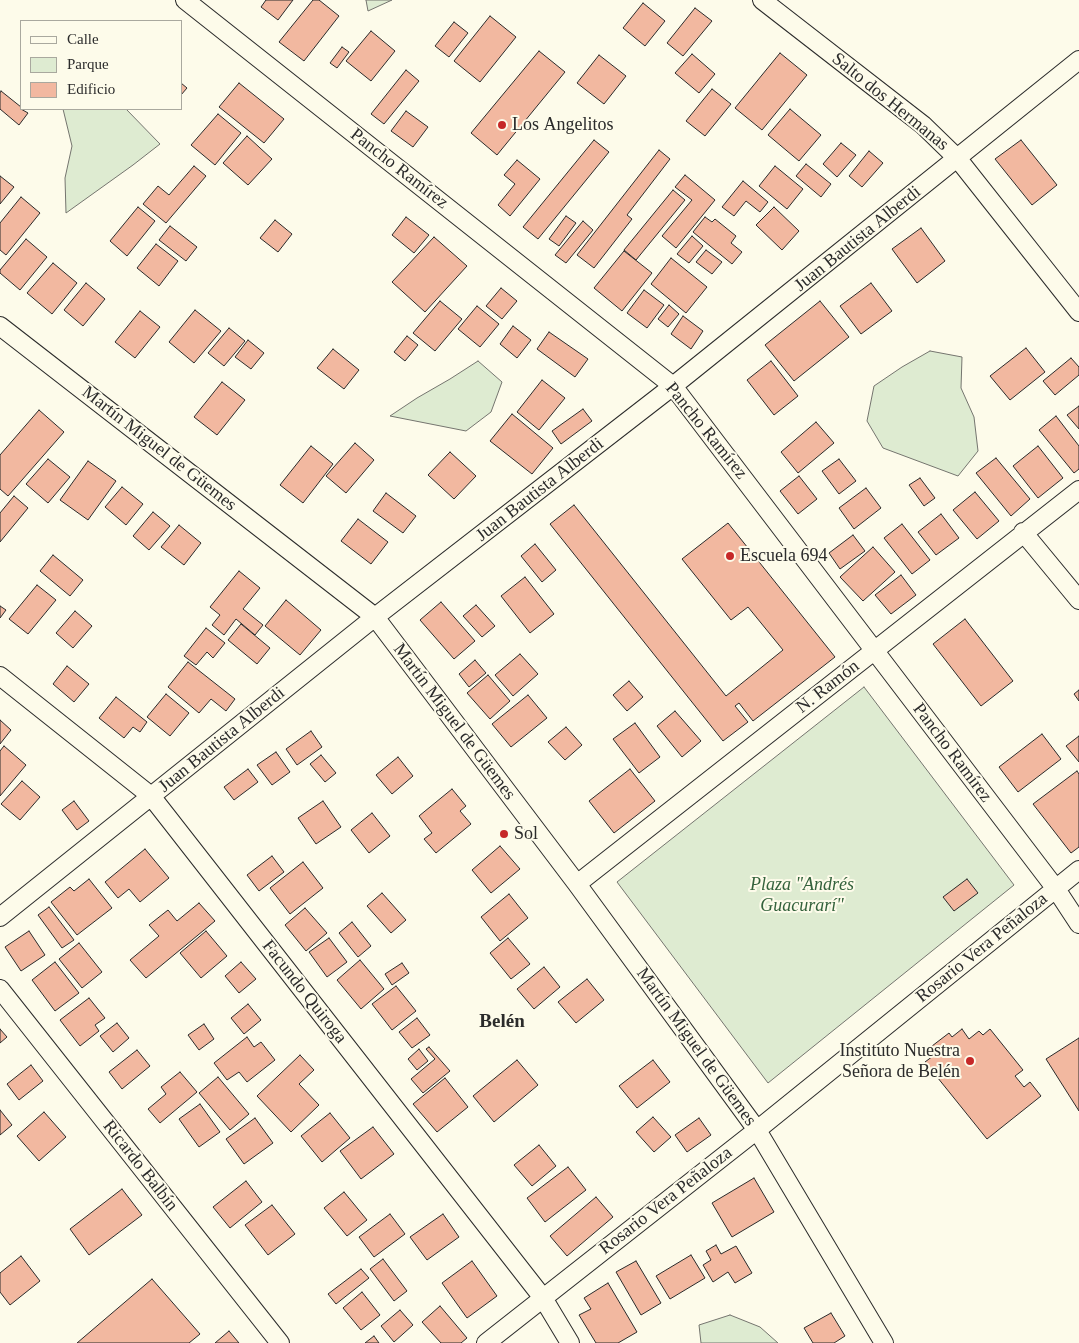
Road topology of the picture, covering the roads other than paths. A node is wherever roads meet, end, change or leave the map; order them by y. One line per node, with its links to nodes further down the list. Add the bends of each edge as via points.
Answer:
1 (185, 0): 7 (street, Pancho Ramírez)
2 (762, 0): 4 (street, Salto dos Hermanas, via 922,125)
3 (1079, 60): 4 (street, Juan Bautista Alberdi)
4 (958, 159): 5 (street, Salto dos Hermanas); 7 (street, Juan Bautista Alberdi)
5 (1079, 312)
6 (0, 326): 11 (street, Martín Miguel de Güemes)
7 (674, 386): 11 (street, Juan Bautista Alberdi); 12 (street, Pancho Ramírez)
8 (1079, 490): 9 (street, N. Ramón)
9 (1023, 532): 10 (street); 12 (street, N. Ramón)
10 (1079, 600)
11 (375, 617): 14 (street, Juan Bautista Alberdi); 16 (street, Martín Miguel de Güemes)
12 (875, 650): 16 (street, N. Ramón); 17 (street, Pancho Ramírez)
13 (0, 676): 14 (street, Facundo Quiroga)
14 (151, 796): 18 (street, Juan Bautista Alberdi); 22 (street, Facundo Quiroga)
15 (1079, 870): 17 (street, Rosario Vera Peñaloza)
16 (577, 884): 21 (street, Martín Miguel de Güemes)
17 (1056, 889): 19 (street, Pancho Ramírez); 21 (street, Rosario Vera Peñaloza)
18 (0, 918)
19 (1079, 924)
20 (0, 989): 23 (street, Ricardo Balbín)
21 (757, 1130): 22 (street, Rosario Vera Peñaloza); 26 (street, Martín Miguel de Güemes)
22 (543, 1298): 24 (street, Rosario Vera Peñaloza); 25 (street, Facundo Quiroga)
23 (280, 1343)
24 (486, 1343)
25 (570, 1343)
26 (884, 1343)

